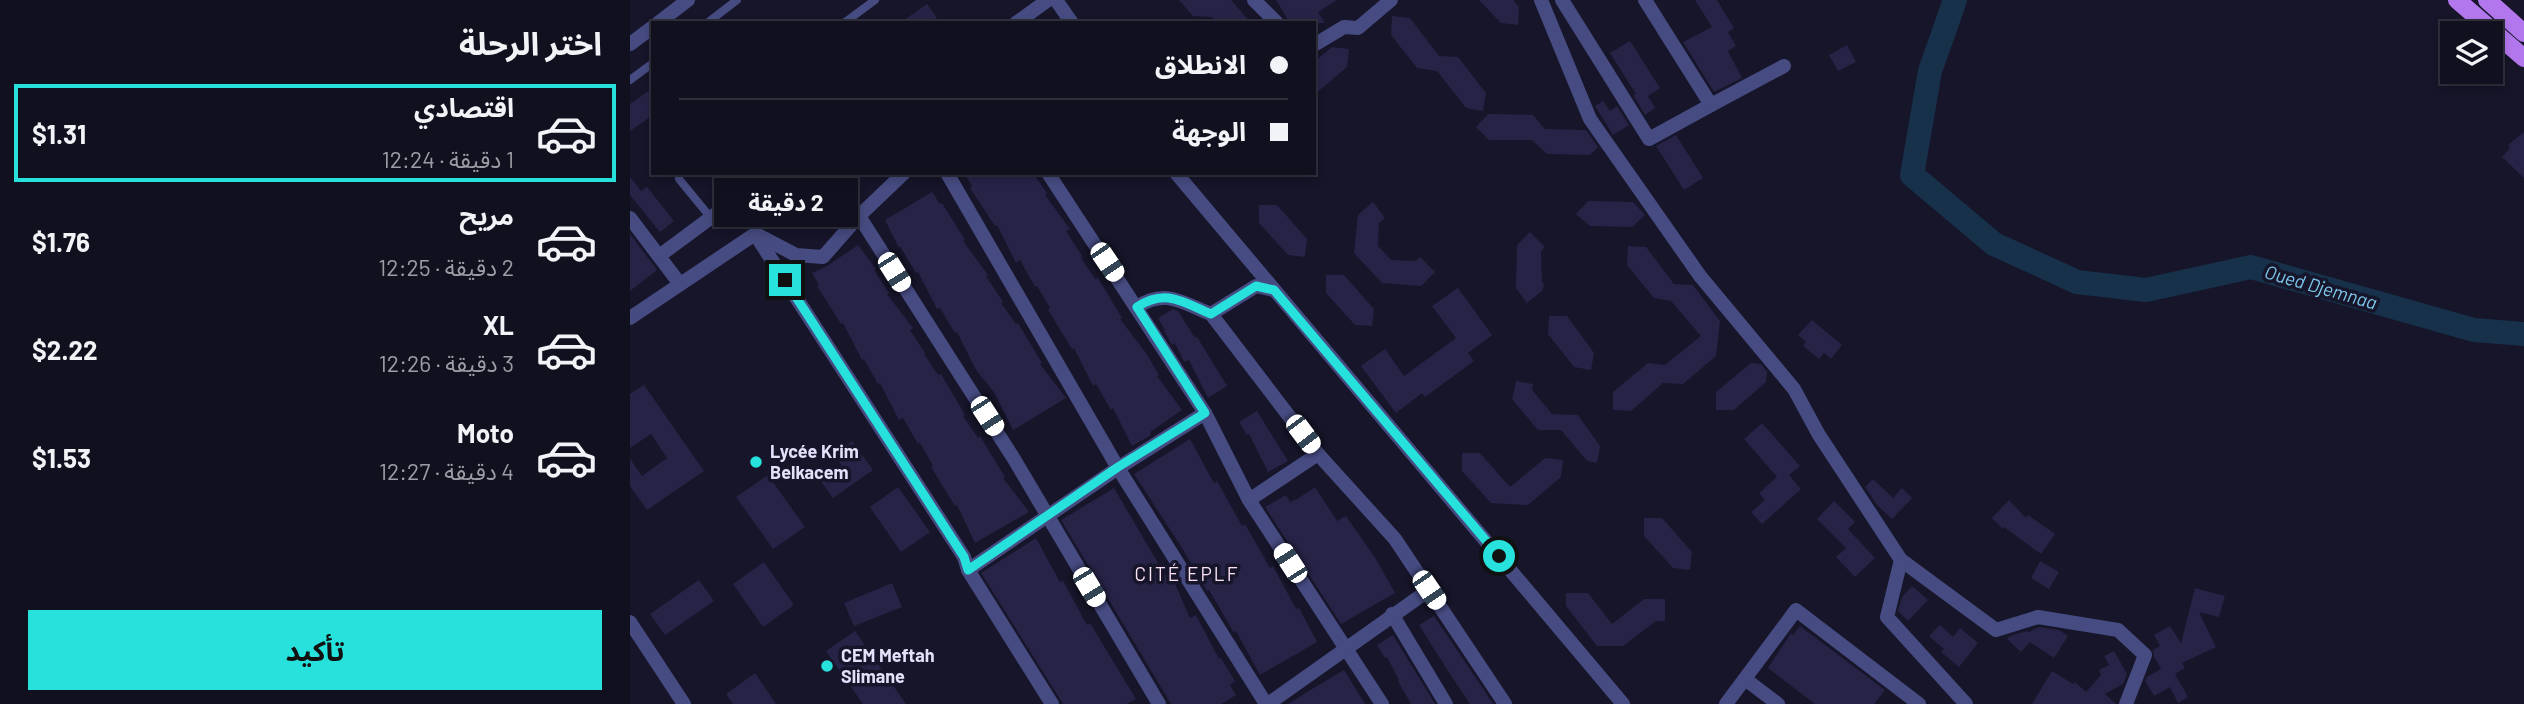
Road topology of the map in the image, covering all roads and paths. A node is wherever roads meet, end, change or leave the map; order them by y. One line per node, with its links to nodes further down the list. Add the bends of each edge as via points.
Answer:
1 (688, 0): 13 (street)
2 (737, 0): 14 (lane)
3 (875, 0): 15 (lane)
4 (1048, 0): 16 (street)
5 (1254, 0): 18 (street)
6 (1391, 0): 22 (street, via 1358,28 1344,27)
7 (1541, 0): 49 (street, via 1590,119 1700,276 1794,389)
8 (1562, 0): 27 (street, via 1649,139)
9 (1645, 0): 27 (street)
10 (2457, 0): 23 (main road)
11 (2487, 0): 20 (main road)
12 (1063, 3): 17 (street)
13 (662, 21)
14 (710, 21)
15 (848, 21)
16 (1019, 21)
17 (1071, 21)
18 (1275, 21)
19 (651, 29): 21 (street)
20 (2524, 33)
21 (630, 44)
22 (1316, 44)
23 (2524, 58)
24 (651, 64): 26 (lane)
25 (1784, 66): 27 (street)
26 (630, 80)
27 (1711, 105)
28 (679, 175): 36 (lane)
29 (768, 175): 36 (street)
30 (902, 175): 34 (street)
31 (948, 175): 46 (street)
32 (1049, 175): 41 (street)
33 (1178, 175): 40 (street)
34 (859, 216): 37 (street, via 824,257 796,255); 48 (street)
35 (630, 218): 38 (street)
36 (711, 218): 38 (street)
37 (755, 234): 39 (street); 50 (street, via 964,557)
38 (659, 256): 39 (street)
39 (680, 284): 43 (street)
40 (1274, 290): 42 (street, via 1256,286); 63 (street)
41 (1137, 307): 42 (street, via 1150,299 1170,297); 44 (street)
42 (1211, 314): 45 (street)
43 (630, 318)
44 (1205, 413): 46 (street); 47 (street)
45 (1318, 454): 47 (street); 51 (street, via 1395,538)
46 (1118, 467): 48 (street); 59 (street)
47 (1250, 500): 54 (street)
48 (1047, 516): 50 (street); 58 (street)
49 (1901, 560): 67 (street, via 1887,617); 68 (street, via 1996,630 2038,617 2118,630 2145,655)
50 (968, 570): 57 (street)
51 (1429, 590): 52 (street); 62 (street)
52 (1392, 614): 54 (street); 61 (street)
53 (631, 625): 56 (street)
54 (1345, 647): 59 (street); 60 (street)
55 (1745, 678): 64 (street); 65 (street); 66 (street, via 1796,610)
56 (684, 704)
57 (1052, 704)
58 (1159, 704)
59 (1267, 704)
60 (1382, 704)
61 (1446, 704)
62 (1505, 704)
63 (1623, 704)
64 (1726, 704)
65 (1779, 704)
66 (1919, 704)
67 (1966, 704)
68 (2126, 704)

